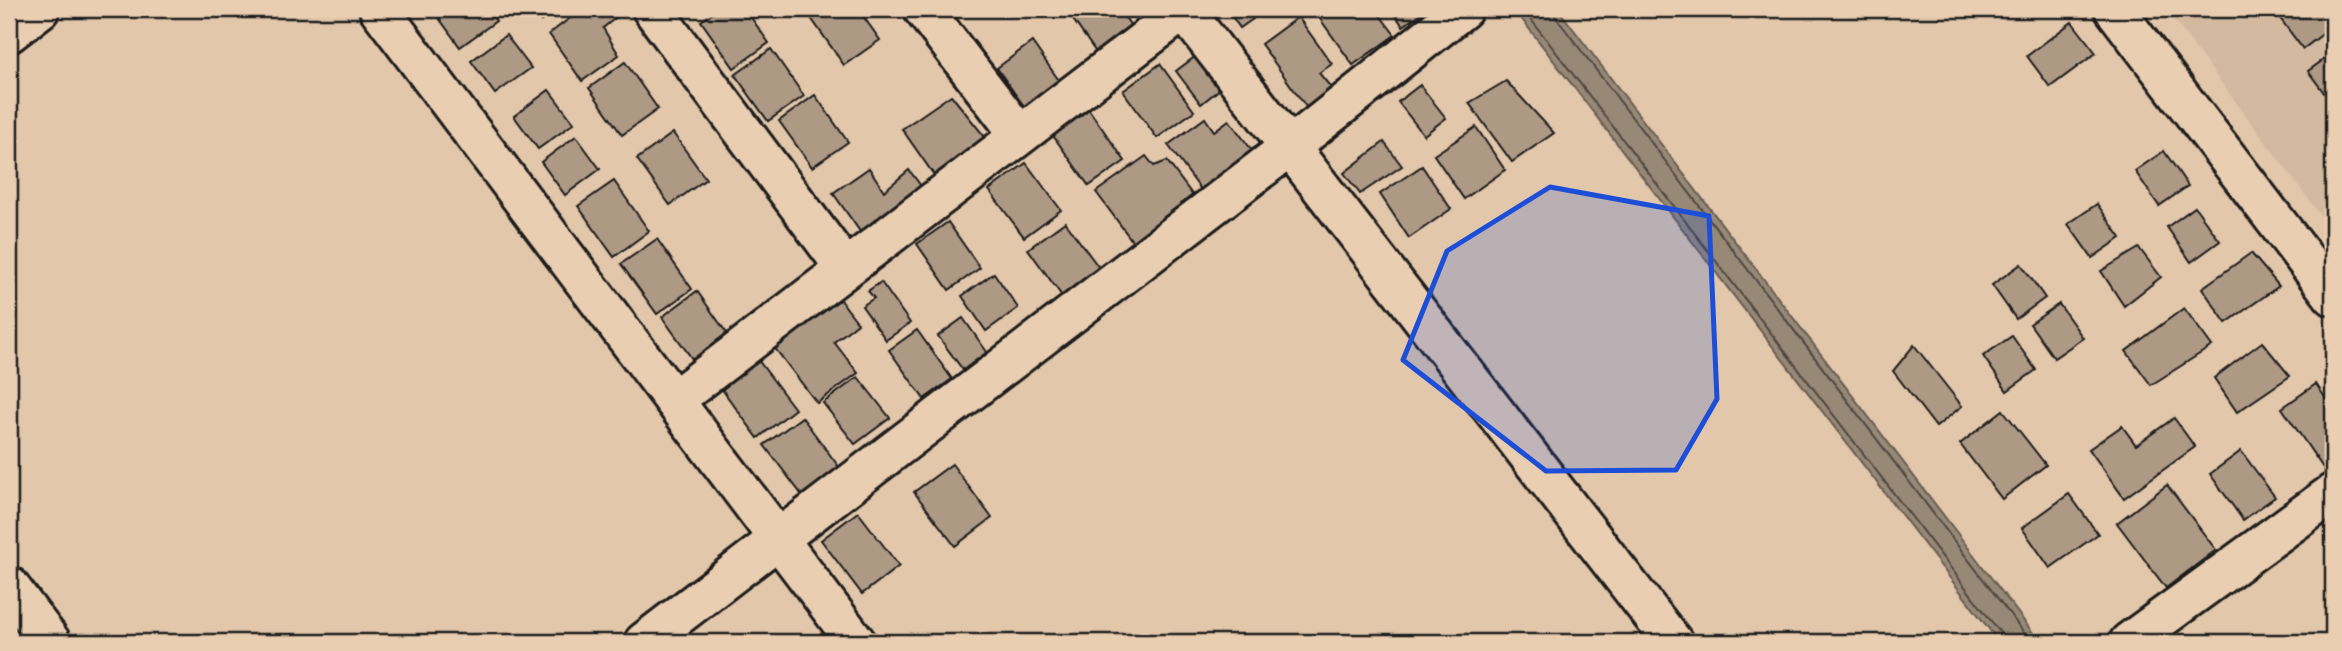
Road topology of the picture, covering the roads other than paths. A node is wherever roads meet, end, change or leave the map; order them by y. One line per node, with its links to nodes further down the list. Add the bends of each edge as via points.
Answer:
1 (40, 9): 8 (street)
2 (379, 9): 13 (street)
3 (652, 9): 11 (street)
4 (923, 9): 9 (street)
5 (1183, 9): 9 (street); 10 (street)
6 (1463, 9): 10 (street)
7 (2113, 9): 12 (street)
8 (9, 33)
9 (1019, 134): 11 (street)
10 (1291, 146): 15 (street); 20 (street)
11 (845, 268): 13 (street)
12 (2333, 296)
13 (674, 400): 15 (street)
14 (2333, 493): 21 (street)
15 (780, 540): 18 (street); 19 (street)
16 (9, 586): 17 (street)
17 (51, 642)
18 (644, 642)
19 (856, 642)
20 (1673, 642)
21 (2129, 642)

